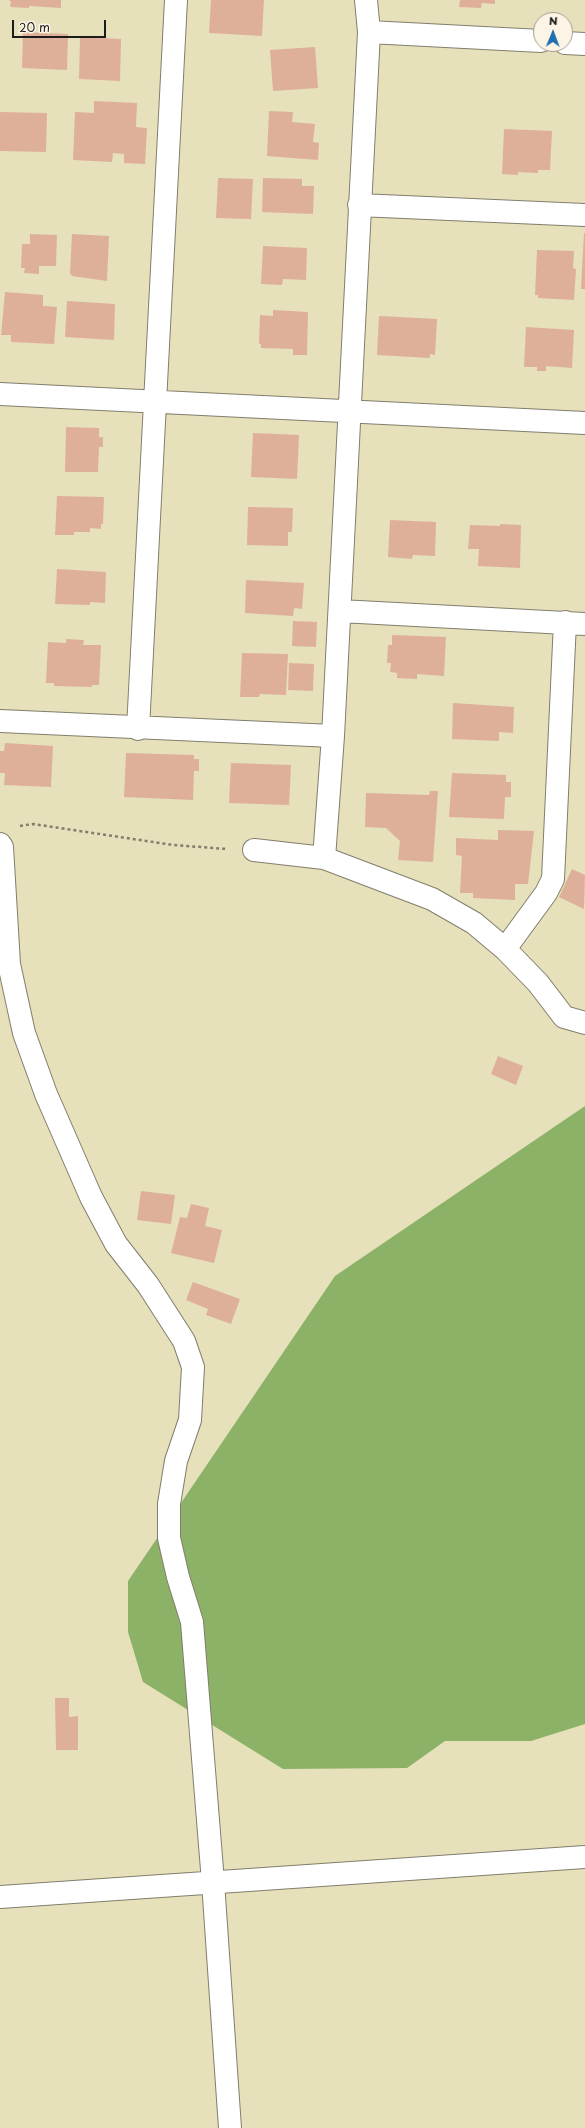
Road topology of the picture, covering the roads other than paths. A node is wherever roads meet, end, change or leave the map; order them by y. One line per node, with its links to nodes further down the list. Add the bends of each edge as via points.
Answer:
1 (176, 0): 10 (street)
2 (366, 0): 3 (street)
3 (369, 32): 4 (street); 7 (street)
4 (533, 41)
5 (573, 43): 6 (street)
6 (585, 44)
7 (359, 204): 8 (street); 11 (street)
8 (585, 215)
9 (0, 394): 10 (street)
10 (154, 402): 11 (street); 16 (street)
11 (348, 410): 12 (street); 13 (street)
12 (585, 423)
13 (340, 611): 14 (street); 17 (street)
14 (575, 623): 21 (street, via 553,879 546,894)
15 (0, 721): 16 (street)
16 (138, 729): 17 (street)
17 (333, 736): 20 (street)
18 (7, 835): 24 (street, via 2,847 9,964 24,1033 46,1094 91,1197 112,1237 148,1285 184,1341 193,1367 190,1420 176,1461 169,1504 169,1538 192,1622)
19 (254, 850): 20 (street)
20 (324, 858): 21 (street, via 432,899 474,923)
21 (505, 949): 22 (street, via 538,983 564,1017)
22 (585, 1023)
23 (585, 1857): 24 (street)
24 (213, 1882): 25 (street); 26 (street)
25 (0, 1897)
26 (230, 2128)

